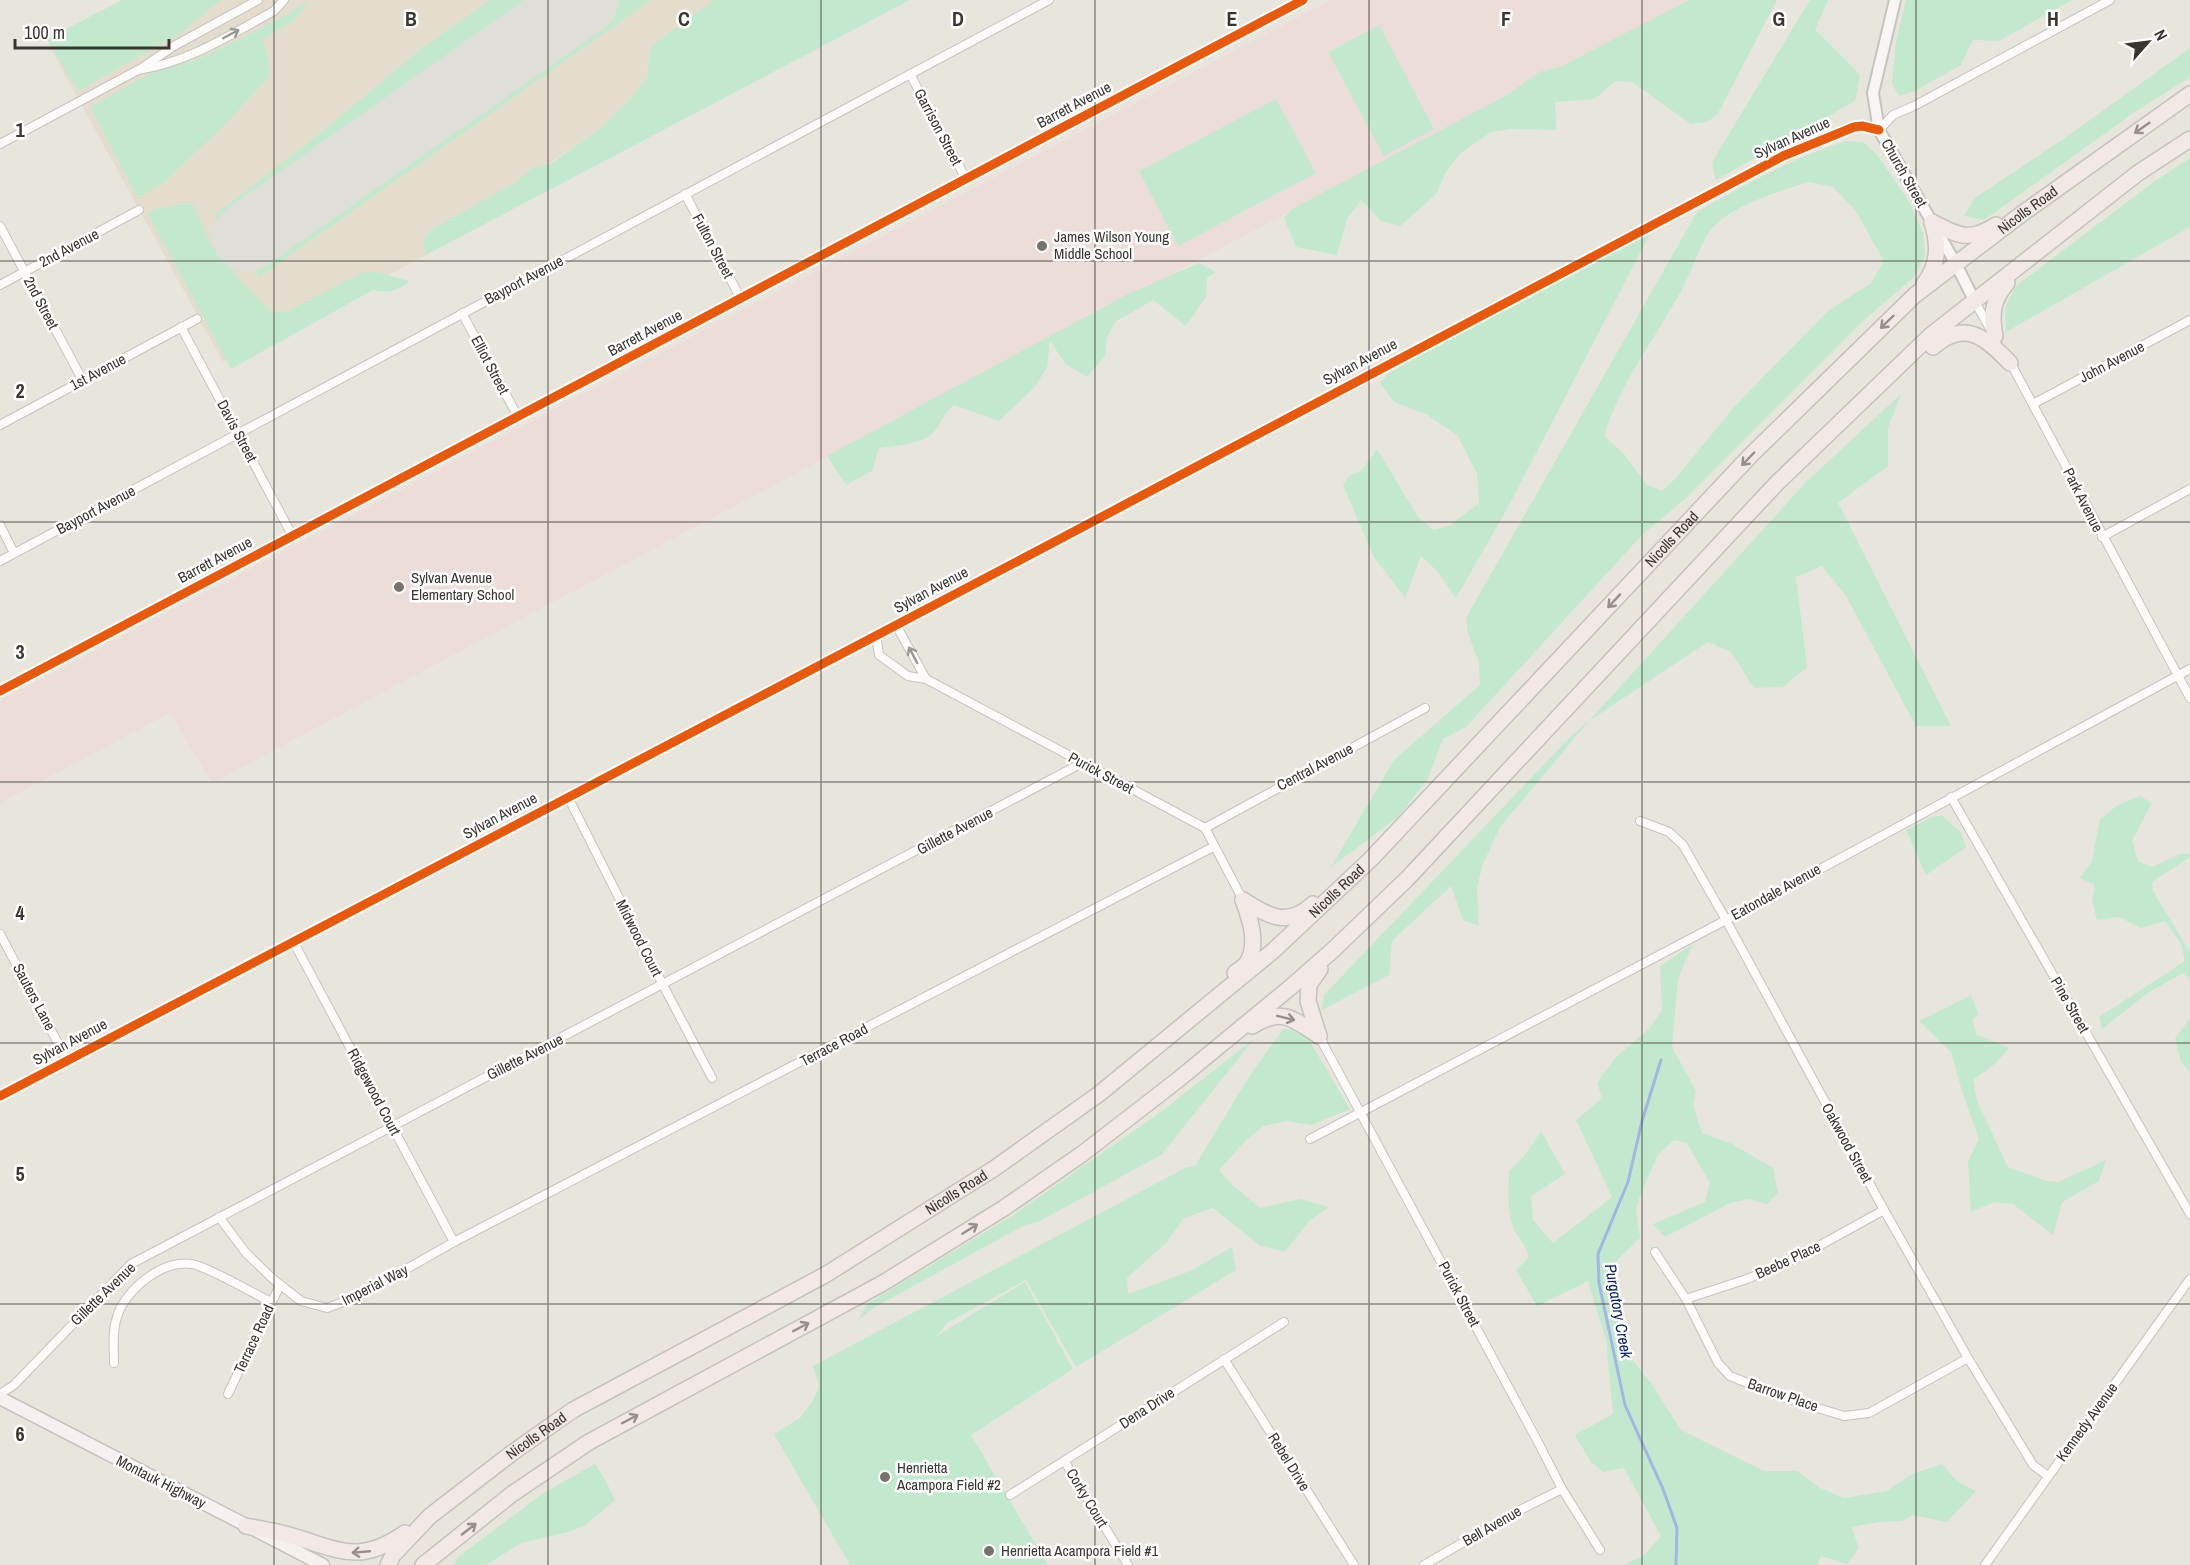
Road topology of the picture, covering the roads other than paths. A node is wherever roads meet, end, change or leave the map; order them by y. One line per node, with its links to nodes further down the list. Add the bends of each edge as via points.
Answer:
1 (258, 0): 7 (street)
2 (284, 0): 7 (street, one-way to 2, via 190,56 274,11)
3 (1049, 0): 8 (street, Bayport Avenue)
4 (1303, 0): 13 (street, Barrett Avenue)
5 (1895, 0): 10 (street, Church Street, via 1874,93)
6 (2110, 0): 10 (street, via 1893,115)
7 (137, 71): 12 (street)
8 (910, 74): 13 (street, Garrison Street); 14 (street, Bayport Avenue)
9 (2190, 94): 16 (highway, Nicolls Road, one-way to 16)
10 (1879, 130): 17 (street, Church Street); 44 (street, Sylvan Avenue, via 1854,127 1783,156)
11 (2190, 139): 19 (highway, via 2138,173)
12 (0, 144)
13 (966, 179): 24 (street, Barrett Avenue)
14 (685, 194): 24 (street, Fulton Street); 26 (street, Bayport Avenue)
15 (139, 210): 21 (street, 2nd Avenue)
16 (2023, 213): 17 (highway, via 2009,216 1970,237); 20 (highway, Nicolls Road)
17 (1932, 222): 20 (street, Church Street); 23 (highway, via 1938,250 1928,279)
18 (0, 226): 21 (street, 2nd Street)
19 (2044, 248): 25 (highway); 30 (highway, via 1998,293 1992,318)
20 (1956, 264): 23 (highway, Nicolls Road); 25 (street, Church Street)
21 (25, 272): 22 (street, 2nd Avenue); 32 (street, 2nd Street)
22 (0, 285)
23 (1915, 295): 58 (highway, Nicolls Road, one-way to 58, via 1751,455)
24 (741, 298): 34 (street, Barrett Avenue)
25 (1976, 302): 30 (street, Park Avenue); 37 (highway, via 1931,335)
26 (462, 313): 34 (street, Elliot Street); 36 (street, Bayport Avenue)
27 (197, 319): 29 (street, 1st Avenue)
28 (2190, 320): 33 (street, John Avenue)
29 (182, 327): 32 (street, 1st Avenue); 36 (street, Davis Street)
30 (1995, 336): 31 (street, Park Avenue)
31 (2010, 363): 33 (street, Park Avenue); 37 (highway, via 1980,337 1954,333)
32 (83, 381): 35 (street, 1st Avenue)
33 (2034, 404): 41 (street, Park Avenue)
34 (518, 417): 40 (street, Barrett Avenue)
35 (0, 425)
36 (238, 434): 40 (street, Davis Street); 42 (street, Bayport Avenue)
37 (1827, 435): 63 (highway, via 1777,483 1407,879)
38 (2190, 489): 41 (street)
39 (0, 525): 42 (street)
40 (292, 535): 49 (street, Barrett Avenue)
41 (2102, 537): 47 (street, Park Avenue)
42 (14, 553): 43 (street, Bayport Avenue)
43 (0, 561)
44 (896, 625): 45 (street, Sylvan Avenue); 48 (street, one-way to 44)
45 (876, 635): 48 (street, Purick Street, via 879,655 908,676); 53 (street, Sylvan Avenue)
46 (2190, 669): 47 (street, Eatondale Avenue)
47 (2177, 676): 50 (street, Park Avenue); 54 (street, Eatondale Avenue)
48 (926, 679): 52 (street, Purick Street)
49 (0, 691)
50 (2190, 698)
51 (1425, 708): 56 (street, Central Avenue)
52 (1082, 764): 56 (street, Purick Street); 64 (street, Gillette Avenue)
53 (568, 797): 62 (street, Sylvan Avenue); 64 (street, Midwood Court)
54 (1951, 797): 60 (street, Eatondale Avenue); 75 (street, Pine Street)
55 (1640, 821): 60 (street, Oakwood Street, via 1669,832 1683,844)
56 (1205, 828): 57 (street)
57 (1214, 847): 59 (street); 77 (street, Terrace Road)
58 (1352, 877): 59 (highway, via 1331,886 1304,912 1288,918 1267,915); 65 (highway, Nicolls Road)
59 (1244, 900): 65 (highway, via 1253,944 1247,963 1216,990)
60 (1726, 920): 71 (street, Eatondale Avenue); 74 (street, Oakwood Street)
61 (0, 934): 68 (street, Sauters Lane)
62 (293, 941): 68 (street, Sylvan Avenue); 72 (street, Ridgewood Court)
63 (1334, 950): 66 (highway, via 1309,985 1308,1001); 67 (highway)
64 (663, 985): 69 (street, Midwood Court); 72 (street, Gillette Avenue)
65 (1214, 1000): 93 (highway, Nicolls Road, via 1099,1094 995,1168 825,1275 573,1410)
66 (1319, 1036): 67 (highway, one-way to 66, via 1263,1019 1278,1015 1290,1017); 71 (street, Purick Street)
67 (1216, 1048): 95 (highway, one-way to 67, via 512,1494 589,1442 883,1283 1004,1208 1082,1154)
68 (67, 1060): 70 (street, Sylvan Avenue)
69 (712, 1078)
70 (0, 1096)
71 (1361, 1113): 73 (street, Eatondale Avenue); 91 (street, Purick Street)
72 (392, 1126): 76 (street, Gillette Avenue); 77 (street, Ridgewood Court)
73 (1310, 1139)
74 (1884, 1210): 81 (street, Beebe Place, via 1797,1258); 84 (street, Oakwood Street)
75 (2190, 1214)
76 (219, 1217): 80 (street, Imperial Way, via 246,1253); 88 (street, Gillette Avenue, via 130,1264)
77 (454, 1242): 80 (street, Imperial Way, via 357,1297 327,1308 301,1301)
78 (1655, 1252): 81 (street, Barrow Place)
79 (2190, 1279): 90 (street, Kennedy Avenue)
80 (280, 1285): 82 (street, Terrace Road)
81 (1686, 1299): 84 (street, Barrow Place, via 1718,1363 1730,1376 1844,1416 1869,1413)
82 (271, 1302): 86 (street, via 194,1265 156,1272 123,1301 116,1318); 87 (street, Terrace Road)
83 (1284, 1322): 85 (street, Dena Drive)
84 (1968, 1358): 90 (street, Oakwood Street, via 2033,1465)
85 (1224, 1359): 89 (street, Dena Drive); 102 (street, Rebel Drive)
86 (114, 1363)
87 (228, 1394)
88 (0, 1396): 94 (main road, Montauk Highway)
89 (1065, 1462): 92 (street, Dena Drive); 101 (street, Corky Court)
90 (2048, 1476): 104 (street, Kennedy Avenue)
91 (1562, 1489): 96 (street, Purick Street); 103 (street, Bell Avenue)
92 (1010, 1495)
93 (430, 1516): 94 (highway, one-way to 94, via 392,1543 363,1553 346,1553 291,1535); 98 (highway, Nicolls Road)
94 (246, 1526): 97 (main road, Montauk Highway)
95 (447, 1546): 99 (highway); 100 (highway)
96 (1600, 1550)
97 (323, 1565)
98 (388, 1565)
99 (423, 1565)
100 (433, 1565)
101 (1128, 1565)
102 (1354, 1565)
103 (1424, 1565)
104 (1985, 1565)

